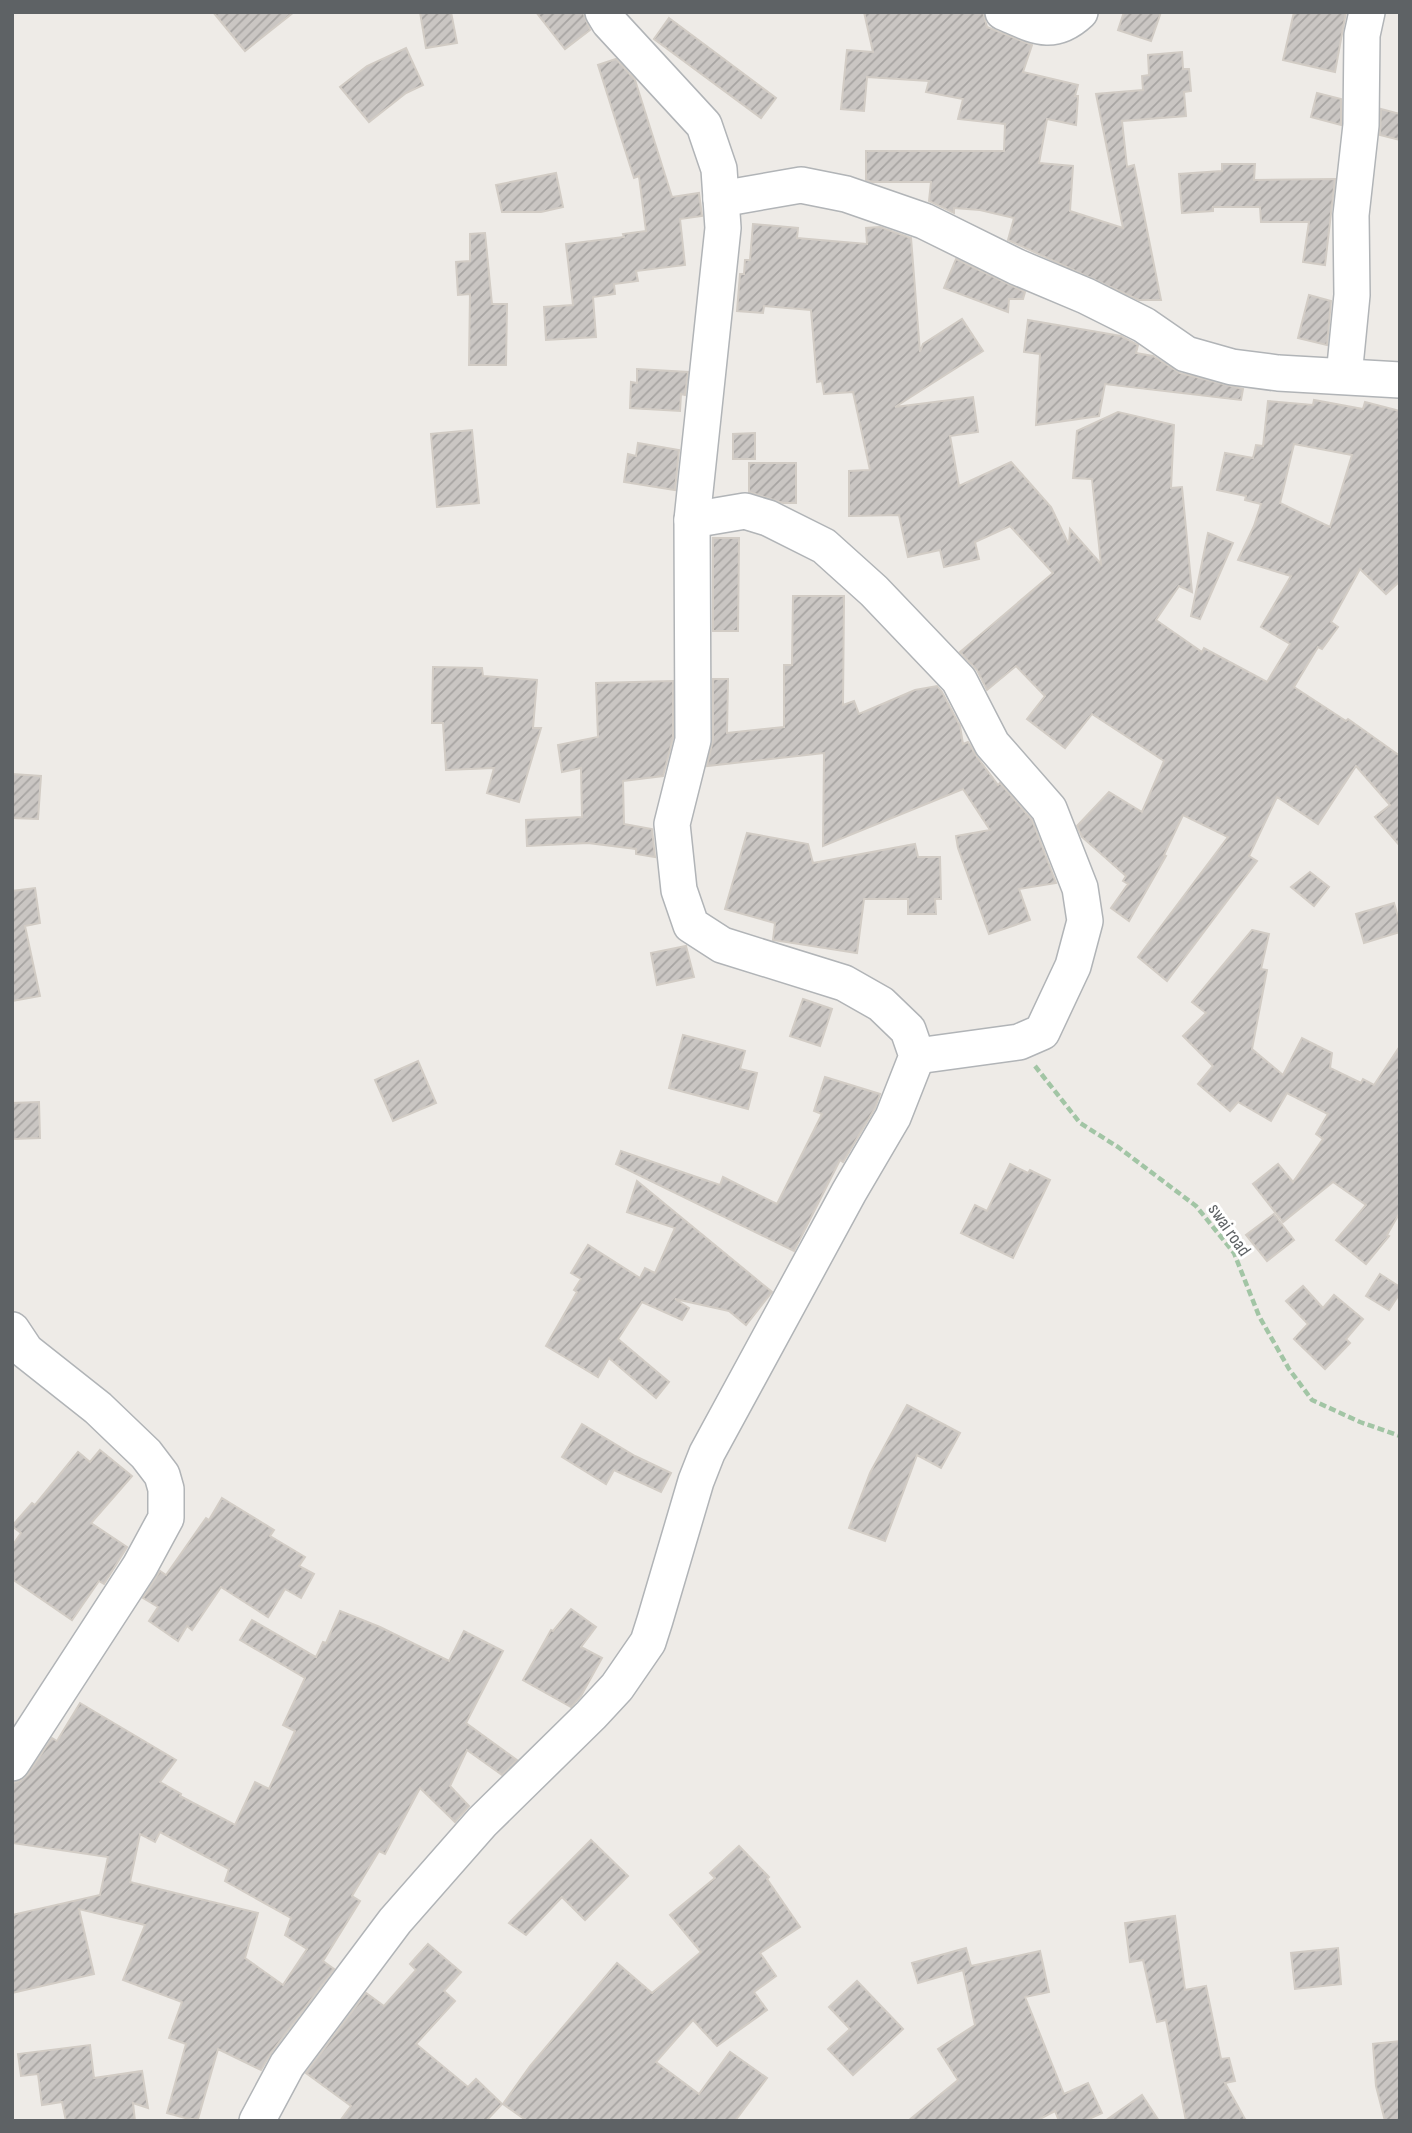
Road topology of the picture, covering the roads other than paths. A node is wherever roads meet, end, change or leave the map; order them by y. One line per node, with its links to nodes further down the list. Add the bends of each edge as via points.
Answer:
1 (603, 12): 5 (street, via 704,125 719,169)
2 (1003, 12): 3 (street, via 1040,28 1061,27)
3 (1080, 12)
4 (1367, 12): 6 (street, via 1362,35 1361,125 1351,215 1352,295)
5 (721, 199): 7 (street, via 801,186 846,194 924,221 1086,296 1144,325 1186,354 1255,370); 8 (street, via 723,228)
6 (1345, 366)
7 (1400, 380)
8 (692, 520): 9 (street, via 693,740 672,824 678,890 691,925 722,945 844,983 881,1004 908,1030); 9 (street, via 745,512 768,518 824,546 958,680 992,744 1049,809 1080,888 1085,921 1073,966 1042,1032 1019,1042)
9 (917, 1056): 12 (street, via 893,1117 707,1453 648,1642 591,1716 482,1822 395,1921 287,2065)
10 (12, 1330): 11 (street, via 26,1351 98,1408 146,1454 162,1475 166,1502 166,1518 140,1566)
11 (12, 1763)
12 (257, 2121)

